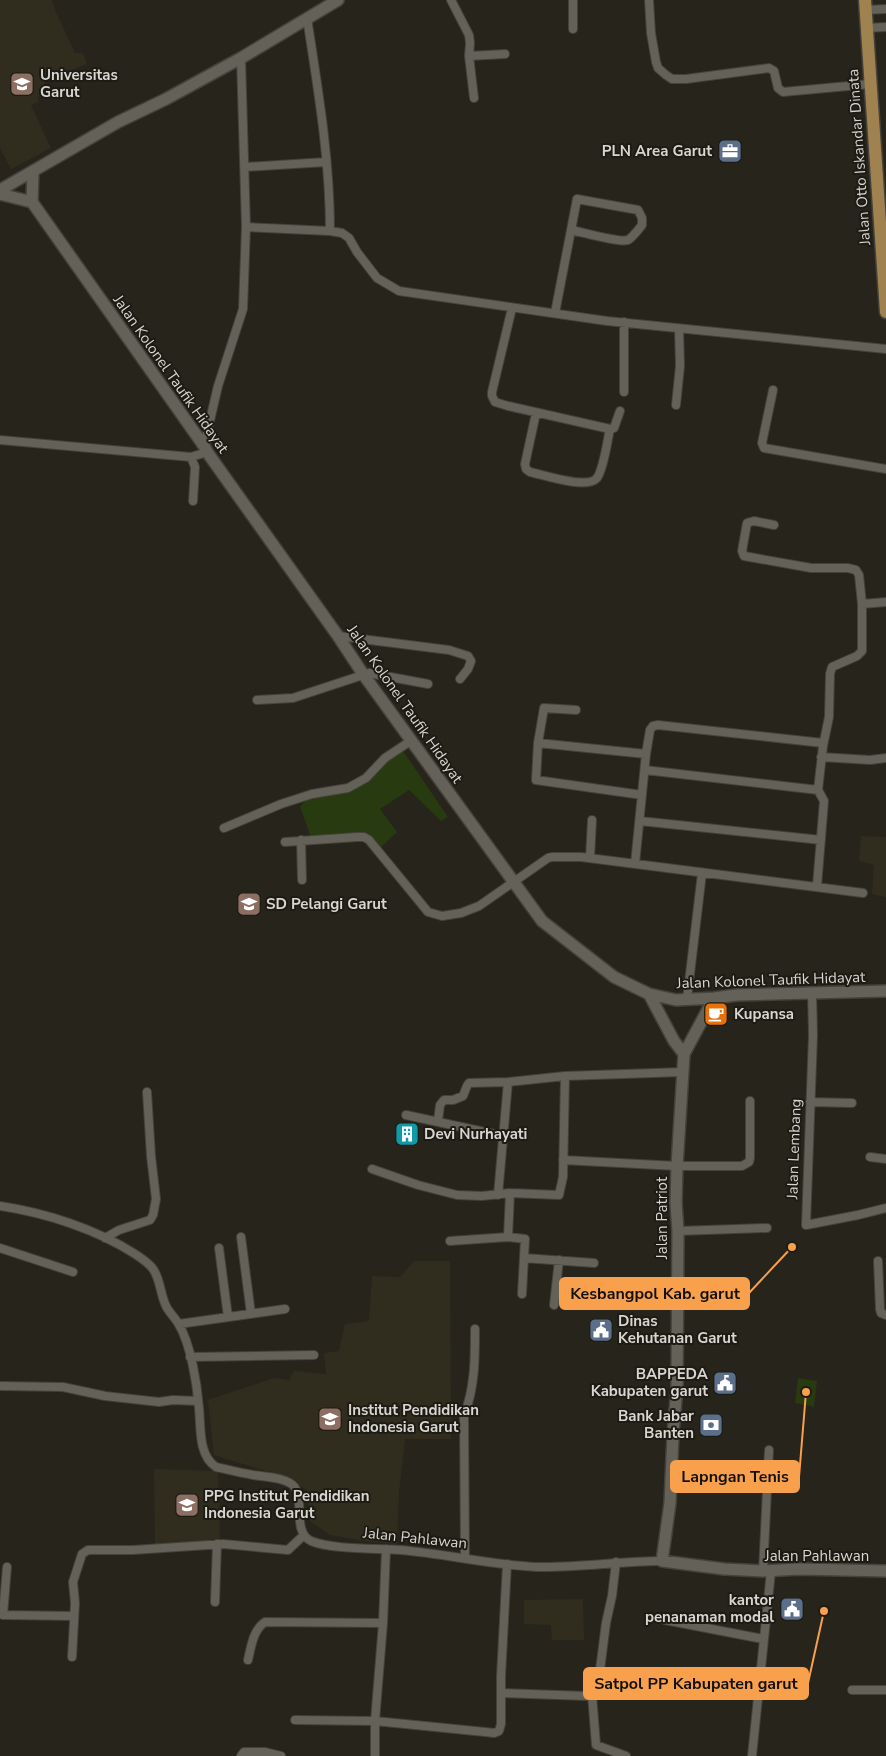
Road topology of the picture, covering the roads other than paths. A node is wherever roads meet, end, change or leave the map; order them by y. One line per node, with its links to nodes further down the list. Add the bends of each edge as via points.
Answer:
1 (338, 0): 7 (main road)
2 (451, 0): 12 (street, via 469,36)
3 (573, 0): 9 (street)
4 (649, 0): 14 (street, via 656,62 658,68 672,78 769,68 774,71 778,88 783,92)
5 (865, 5): 6 (street); 10 (main road, Jalan Otto Iskandar Dinata)
6 (886, 10)
7 (307, 18): 13 (main road); 16 (street)
8 (886, 27): 10 (street)
9 (573, 28)
10 (866, 28): 14 (main road, Jalan Otto Iskandar Dinata)
11 (505, 54): 12 (street)
12 (469, 56): 15 (street)
13 (241, 58): 17 (street); 18 (main road)
14 (870, 84): 26 (main road, Jalan Otto Iskandar Dinata)
15 (474, 98)
16 (326, 162): 17 (street); 24 (street)
17 (245, 167): 22 (street)
18 (33, 171): 19 (main road); 21 (main road)
19 (0, 190)
20 (0, 194): 21 (main road)
21 (32, 202): 38 (main road, Jalan Kolonel Taufik Hidayat)
22 (246, 227): 24 (street); 38 (street, via 243,309 218,386)
23 (571, 230): 23 (street, via 578,199 638,210 642,218 642,225 625,241); 27 (street)
24 (330, 231): 25 (street, via 349,238 377,278 399,292)
25 (512, 308): 27 (street); 35 (street, via 492,396 499,404)
26 (886, 312)
27 (555, 313): 28 (street)
28 (624, 322): 29 (street); 32 (street)
29 (679, 329): 30 (street); 33 (street)
30 (886, 348)
31 (773, 390): 40 (street, via 762,443 764,448)
32 (624, 392)
33 (676, 405)
34 (620, 411): 36 (street, via 614,428)
35 (536, 412): 36 (street); 36 (street, via 524,464 530,472 538,474 580,483 590,482 600,471)
36 (610, 429)
37 (0, 440): 39 (street)
38 (205, 449): 39 (street); 45 (main road, Jalan Kolonel Taufik Hidayat)
39 (191, 457): 41 (street, via 195,467)
40 (886, 469)
41 (194, 501)
42 (774, 525): 44 (street, via 754,521 747,523 744,556 812,568 856,570)
43 (886, 602): 44 (street)
44 (862, 604): 53 (street, via 862,650 832,667 829,717)
45 (338, 636): 46 (main road, Jalan Kolonel Taufik Hidayat); 47 (street, via 460,653 471,661)
46 (364, 674): 48 (street); 49 (street, via 293,698); 51 (main road, Jalan Kolonel Taufik Hidayat)
47 (460, 679)
48 (428, 684)
49 (257, 700)
50 (576, 710): 52 (street, via 544,708)
51 (412, 740): 62 (street, via 385,758 366,778 348,788 312,794); 70 (main road, Jalan Kolonel Taufik Hidayat)
52 (538, 743): 54 (street); 59 (street, via 536,780)
53 (823, 743): 54 (street, via 658,725 650,730); 55 (street)
54 (646, 754): 57 (street)
55 (821, 757): 56 (street); 58 (street)
56 (886, 758)
57 (645, 770): 58 (street); 59 (street)
58 (818, 790): 64 (street, via 824,801)
59 (642, 795): 61 (street)
60 (592, 820): 66 (street)
61 (640, 821): 64 (street); 67 (street)
62 (224, 828)
63 (301, 840): 65 (street); 69 (street); 70 (street, via 366,838 428,912 434,915 461,913 479,906)
64 (821, 840): 71 (street)
65 (285, 842)
66 (590, 858): 67 (street); 70 (street, via 552,857)
67 (635, 864): 68 (street)
68 (702, 873): 71 (street); 77 (street)
69 (302, 880)
70 (512, 882): 75 (main road, Jalan Kolonel Taufik Hidayat, via 542,921 614,977)
71 (817, 886): 72 (street)
72 (863, 893)
73 (886, 991): 74 (main road, Jalan Kolonel Taufik Hidayat)
74 (812, 993): 76 (main road, Jalan Kolonel Taufik Hidayat); 84 (street, Jalan Lembang)
75 (649, 994): 77 (main road, Jalan Kolonel Taufik Hidayat); 78 (main road)
76 (714, 998): 77 (main road, Jalan Kolonel Taufik Hidayat); 78 (main road, Jalan Patriot)
77 (687, 999)
78 (684, 1054): 79 (main road, Jalan Patriot)
79 (683, 1072): 80 (street); 92 (main road, Jalan Patriot)
80 (565, 1076): 81 (street); 91 (street)
81 (508, 1082): 87 (street, via 469,1083 463,1096 441,1102); 88 (street)
82 (147, 1092): 102 (street, via 156,1199 154,1214 150,1220 118,1230)
83 (750, 1101): 92 (street, via 749,1162 742,1166)
84 (810, 1102): 85 (street); 97 (street, Jalan Lembang, via 806,1225)
85 (852, 1104)
86 (406, 1115): 87 (street)
87 (438, 1121): 88 (street)
88 (503, 1136): 95 (street)
89 (870, 1157): 90 (street)
90 (886, 1159)
91 (563, 1160): 92 (street); 94 (street, via 559,1195)
92 (677, 1166): 99 (main road, Jalan Patriot)
93 (372, 1169): 95 (street, via 457,1195)
94 (510, 1193): 95 (street); 101 (street)
95 (498, 1195)
96 (0, 1206): 102 (street, via 42,1215)
97 (886, 1208)
98 (767, 1228): 99 (street)
99 (678, 1231): 128 (main road, Jalan Patriot, via 677,1387 670,1503)
100 (241, 1237): 114 (street)
101 (508, 1237): 103 (street); 106 (street, via 525,1239)
102 (105, 1238): 117 (street, via 123,1246 152,1267 166,1307)
103 (450, 1241)
104 (0, 1248): 110 (street)
105 (219, 1248): 116 (street)
106 (524, 1258): 107 (street); 111 (street)
107 (559, 1260): 109 (street); 112 (street)
108 (878, 1261): 115 (street, via 880,1309)
109 (594, 1263)
110 (73, 1272)
111 (522, 1294)
112 (554, 1305)
113 (285, 1309): 114 (street)
114 (251, 1314): 116 (street)
115 (886, 1315)
116 (228, 1317): 117 (street)
117 (179, 1324): 120 (street)
118 (475, 1329): 127 (street, via 476,1364 471,1398 464,1416)
119 (314, 1355): 120 (street)
120 (190, 1357): 122 (street)
121 (0, 1386): 122 (street, via 63,1387 158,1402)
122 (198, 1400): 124 (street, via 203,1452 210,1463 291,1484 297,1492)
123 (769, 1450): 132 (street)
124 (304, 1535): 125 (street, via 288,1550); 126 (street, Jalan Pahlawan, via 326,1545)
125 (217, 1544): 134 (street); 135 (street, via 88,1550 82,1554 73,1582)
126 (386, 1549): 127 (street, Jalan Pahlawan); 137 (street)
127 (465, 1558): 130 (street, Jalan Pahlawan)
128 (662, 1561): 129 (street, Jalan Pahlawan); 132 (main road, Jalan Pahlawan)
129 (616, 1562): 130 (street, Jalan Pahlawan, via 582,1566); 144 (street, via 599,1688)
130 (507, 1564): 143 (street)
131 (7, 1567): 135 (street, via 5,1616)
132 (767, 1571): 133 (main road, Jalan Pahlawan); 138 (street)
133 (886, 1571)
134 (215, 1602)
135 (74, 1616): 139 (street)
136 (665, 1620): 138 (street)
137 (383, 1623): 140 (street, via 265,1622 253,1639); 146 (street)
138 (763, 1639): 151 (street)
139 (72, 1657)
140 (248, 1660)
141 (852, 1690): 142 (street)
142 (886, 1690)
143 (501, 1693): 144 (street); 146 (street, via 499,1730 494,1732)
144 (592, 1695): 150 (street, via 596,1745)
145 (295, 1720): 146 (street)
146 (375, 1722): 149 (street)
147 (241, 1756): 148 (street, via 244,1752 265,1752)
148 (282, 1756)
149 (375, 1756)
150 (626, 1756)
151 (752, 1756)

